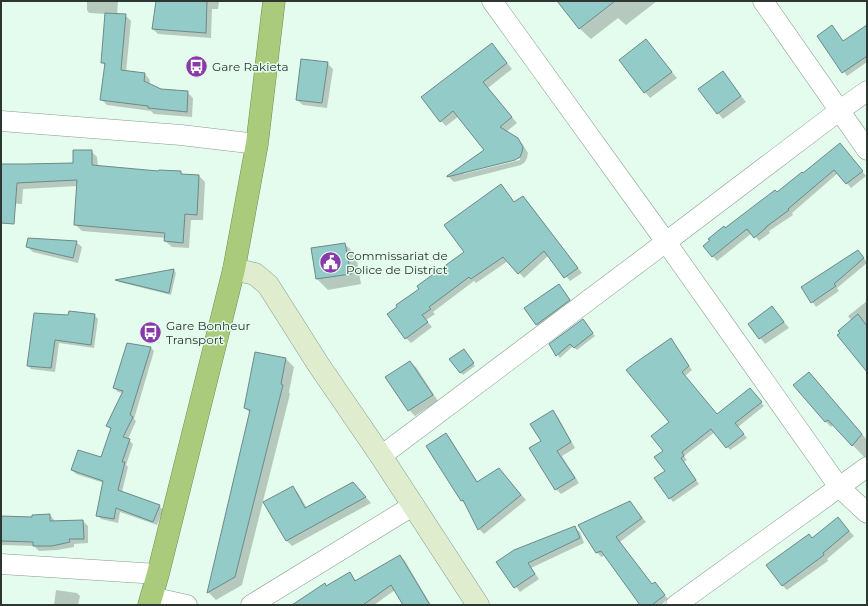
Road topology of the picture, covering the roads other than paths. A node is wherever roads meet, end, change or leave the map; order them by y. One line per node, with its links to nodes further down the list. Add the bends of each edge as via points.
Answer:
1 (274, 1): 7 (highway)
2 (492, 1): 9 (street)
3 (763, 1): 5 (street)
4 (867, 91): 5 (street)
5 (839, 111): 8 (street); 9 (street)
6 (1, 121): 7 (street, via 181,135)
7 (257, 144): 10 (highway)
8 (867, 150)
9 (666, 242): 11 (street); 13 (street)
10 (234, 269): 11 (main road, via 255,274 268,285); 17 (highway)
11 (381, 456): 14 (main road)
12 (867, 467): 13 (street)
13 (839, 487): 15 (street); 22 (street)
14 (414, 505): 20 (street); 21 (main road)
15 (867, 513)
16 (1, 564): 17 (street)
17 (158, 574): 18 (highway)
18 (150, 601): 19 (street)
19 (187, 605)
20 (252, 605)
21 (478, 605)
22 (676, 605)

